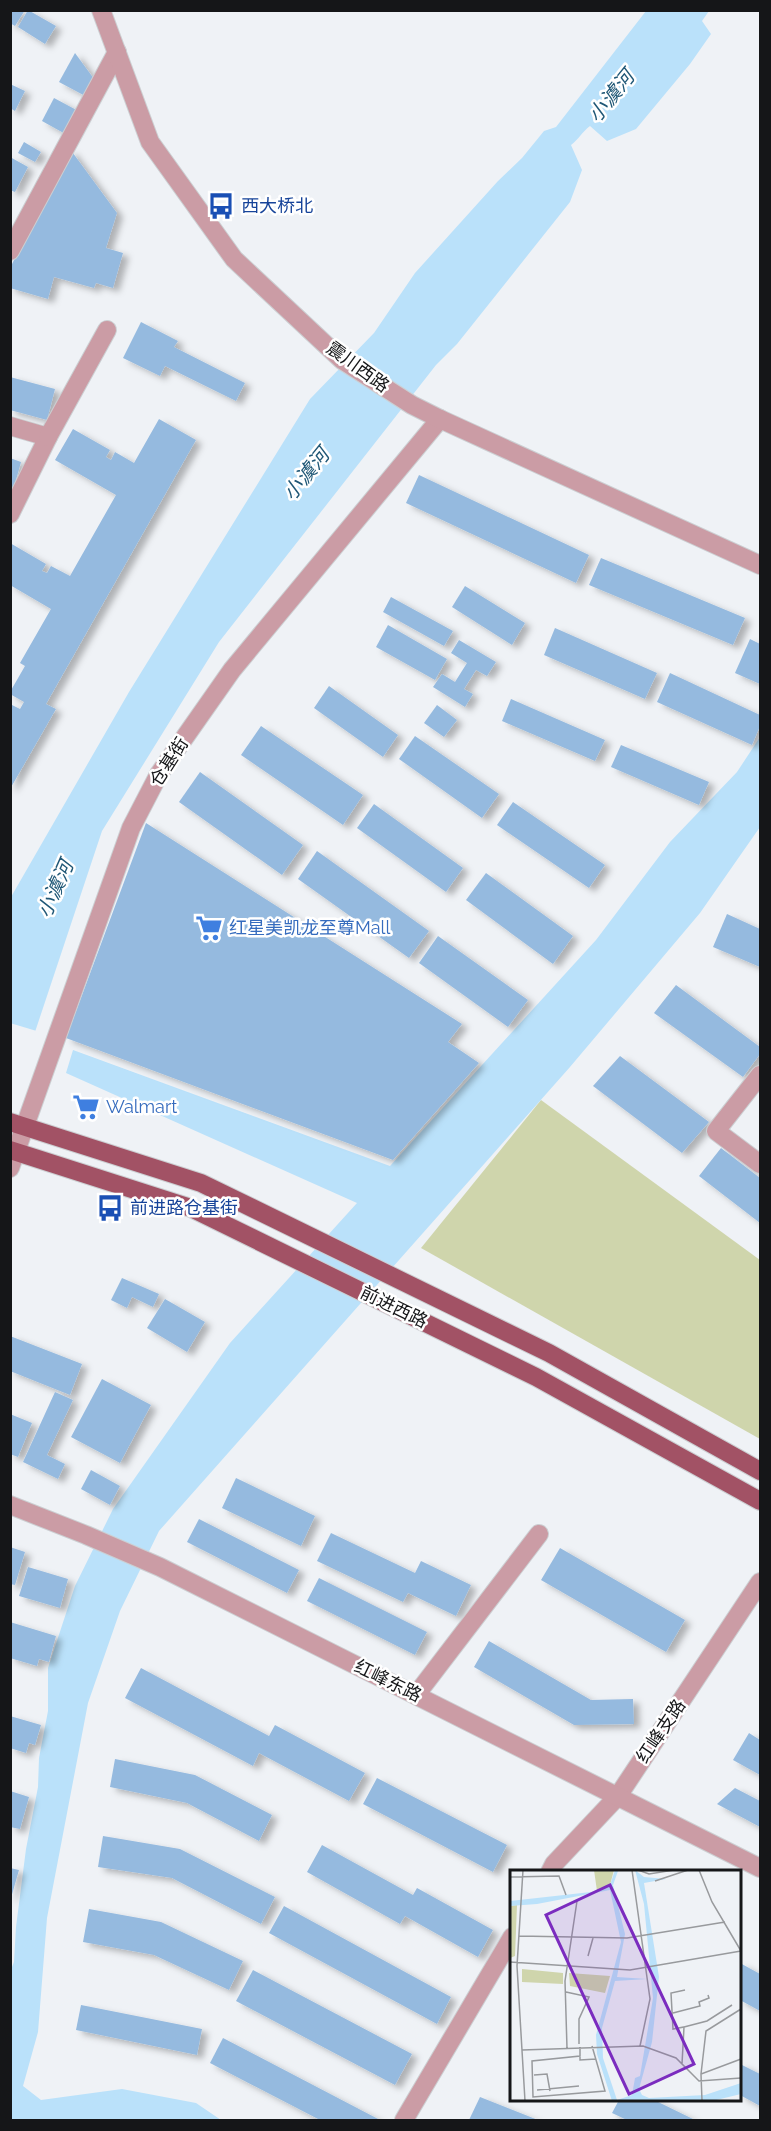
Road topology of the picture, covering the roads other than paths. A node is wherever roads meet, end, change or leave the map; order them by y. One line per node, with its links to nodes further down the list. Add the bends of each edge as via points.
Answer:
1 (101, 10): 2 (street, 震川西路)
2 (117, 52): 3 (street); 5 (street, 震川西路, via 150,142 234,259 342,360)
3 (10, 251)
4 (107, 330): 7 (street)
5 (441, 419): 9 (street, 震川西路); 11 (street, 仓基街, via 232,670 159,774 131,828)
6 (10, 426): 7 (street)
7 (48, 437): 8 (street)
8 (10, 514)
9 (760, 565)
10 (760, 1075): 13 (street, via 716,1131)
11 (17, 1124): 12 (street, 仓基街); 14 (main road, 前进西路, via 201,1183 549,1353)
12 (12, 1156): 15 (main road, 前进西路, via 191,1208 536,1377)
13 (760, 1164)
14 (760, 1471)
15 (760, 1501)
16 (10, 1505): 19 (street, 红峰东路, via 159,1567)
17 (539, 1534): 19 (street)
18 (760, 1582): 20 (street, 红峰支路)
19 (416, 1695): 20 (street, 红峰东路)
20 (618, 1796): 21 (street, 红峰东路); 22 (street, 红峰支路)
21 (760, 1868)
22 (551, 1870)
23 (510, 1940): 24 (street)
24 (404, 2121)

